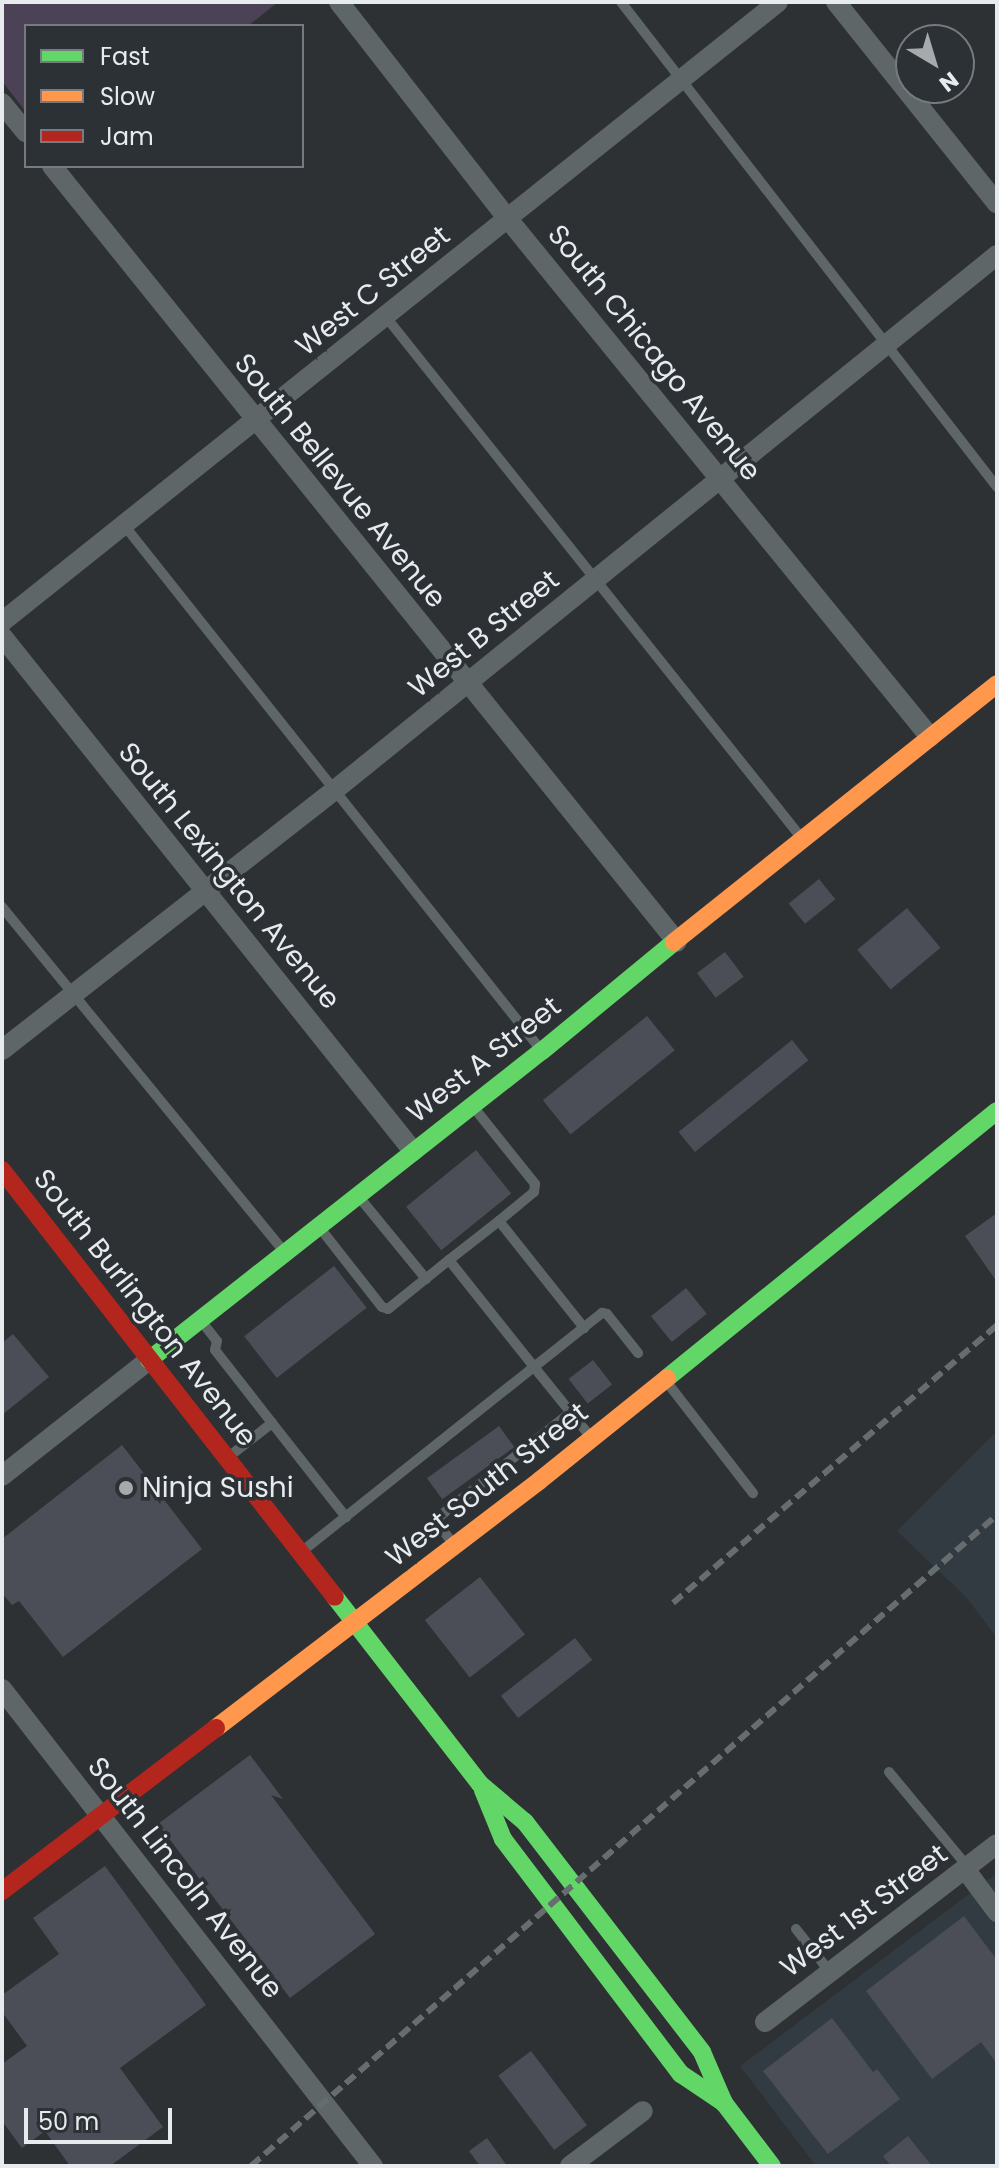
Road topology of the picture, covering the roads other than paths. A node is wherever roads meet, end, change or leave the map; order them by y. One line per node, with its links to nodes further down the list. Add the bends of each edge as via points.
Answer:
1 (339, 2): 10 (street, South Chicago Avenue)
2 (621, 2): 5 (lane)
3 (778, 2): 5 (street, West C Street)
4 (836, 2): 9 (street)
5 (683, 80): 10 (street, West C Street); 13 (lane)
6 (2, 103): 7 (street)
7 (24, 130)
8 (54, 168): 14 (street, South Bellevue Avenue)
9 (997, 204)
10 (508, 219): 12 (street, West C Street); 15 (street, South Chicago Avenue)
11 (997, 255): 13 (street, West B Street)
12 (386, 317): 14 (street, West C Street); 18 (lane)
13 (888, 346): 15 (street, West B Street); 16 (lane)
14 (255, 421): 17 (street, West C Street); 21 (street, South Bellevue Avenue)
15 (721, 480): 18 (street, West B Street); 23 (street, South Chicago Avenue)
16 (997, 487)
17 (124, 525): 19 (street, West C Street); 24 (lane)
18 (596, 580): 21 (street, West B Street); 25 (lane)
19 (2, 622)
20 (2, 636): 26 (street, South Lexington Avenue)
21 (467, 684): 24 (street, West B Street); 28 (street, South Bellevue Avenue)
22 (997, 684): 23 (main road, West A Street)
23 (930, 737): 25 (main road, West A Street)
24 (336, 789): 26 (street, West B Street); 31 (lane)
25 (801, 837): 28 (main road, West A Street)
26 (205, 891): 29 (street, West B Street); 34 (street, South Lexington Avenue)
27 (2, 907): 29 (lane)
28 (677, 942): 31 (main road, West A Street)
29 (71, 995): 30 (street, West B Street); 39 (lane)
30 (2, 1050)
31 (542, 1051): 32 (main road, West A Street)
32 (473, 1105): 34 (main road, West A Street); 37 (lane, via 535,1184 534,1192)
33 (997, 1111): 47 (main road, West South Street)
34 (413, 1151): 36 (main road, West A Street)
35 (2, 1170): 45 (main road, South Burlington Avenue)
36 (358, 1195): 38 (main road, West A Street); 41 (lane)
37 (499, 1221): 40 (lane); 43 (lane)
38 (318, 1226): 39 (main road, West A Street); 41 (lane, via 382,1307 388,1309)
39 (285, 1252): 42 (main road, West A Street)
40 (449, 1260): 41 (lane); 46 (lane)
41 (426, 1279)
42 (200, 1320): 45 (main road, West A Street); 49 (lane, via 217,1341 215,1350)
43 (584, 1328): 44 (lane, via 607,1314); 46 (lane)
44 (638, 1353)
45 (149, 1360): 51 (main road, South Burlington Avenue); 52 (street, West A Street)
46 (534, 1367): 48 (lane); 54 (lane)
47 (665, 1380): 50 (main road, West South Street); 53 (lane)
48 (571, 1412): 50 (lane); 55 (lane, via 440,1516 438,1524)
49 (272, 1423): 51 (lane); 54 (lane)
50 (592, 1438): 55 (main road, West South Street)
51 (226, 1459): 56 (main road, South Burlington Avenue)
52 (2, 1476)
53 (753, 1493)
54 (346, 1517): 56 (lane)
55 (455, 1546): 57 (main road, West South Street)
56 (300, 1553): 57 (main road, South Burlington Avenue)
57 (355, 1623): 60 (main road, South Burlington Avenue); 61 (main road, West South Street)
58 (2, 1689): 61 (street, South Lincoln Avenue)
59 (889, 1772): 63 (lane)
60 (480, 1784): 69 (main road, via 525,1822 702,2052); 69 (main road, via 503,1839 681,2074)
61 (100, 1815): 64 (main road, West South Street); 71 (street, South Lincoln Avenue)
62 (997, 1844): 63 (street, West 1st Street)
63 (966, 1868): 65 (street); 67 (street, West 1st Street)
64 (2, 1891)
65 (997, 1912)
66 (796, 1929): 67 (lane)
67 (830, 1972): 68 (street, West 1st Street)
68 (765, 2022)
69 (724, 2103): 73 (main road)
70 (643, 2111): 72 (street)
71 (373, 2166)
72 (570, 2166)
73 (772, 2166)

